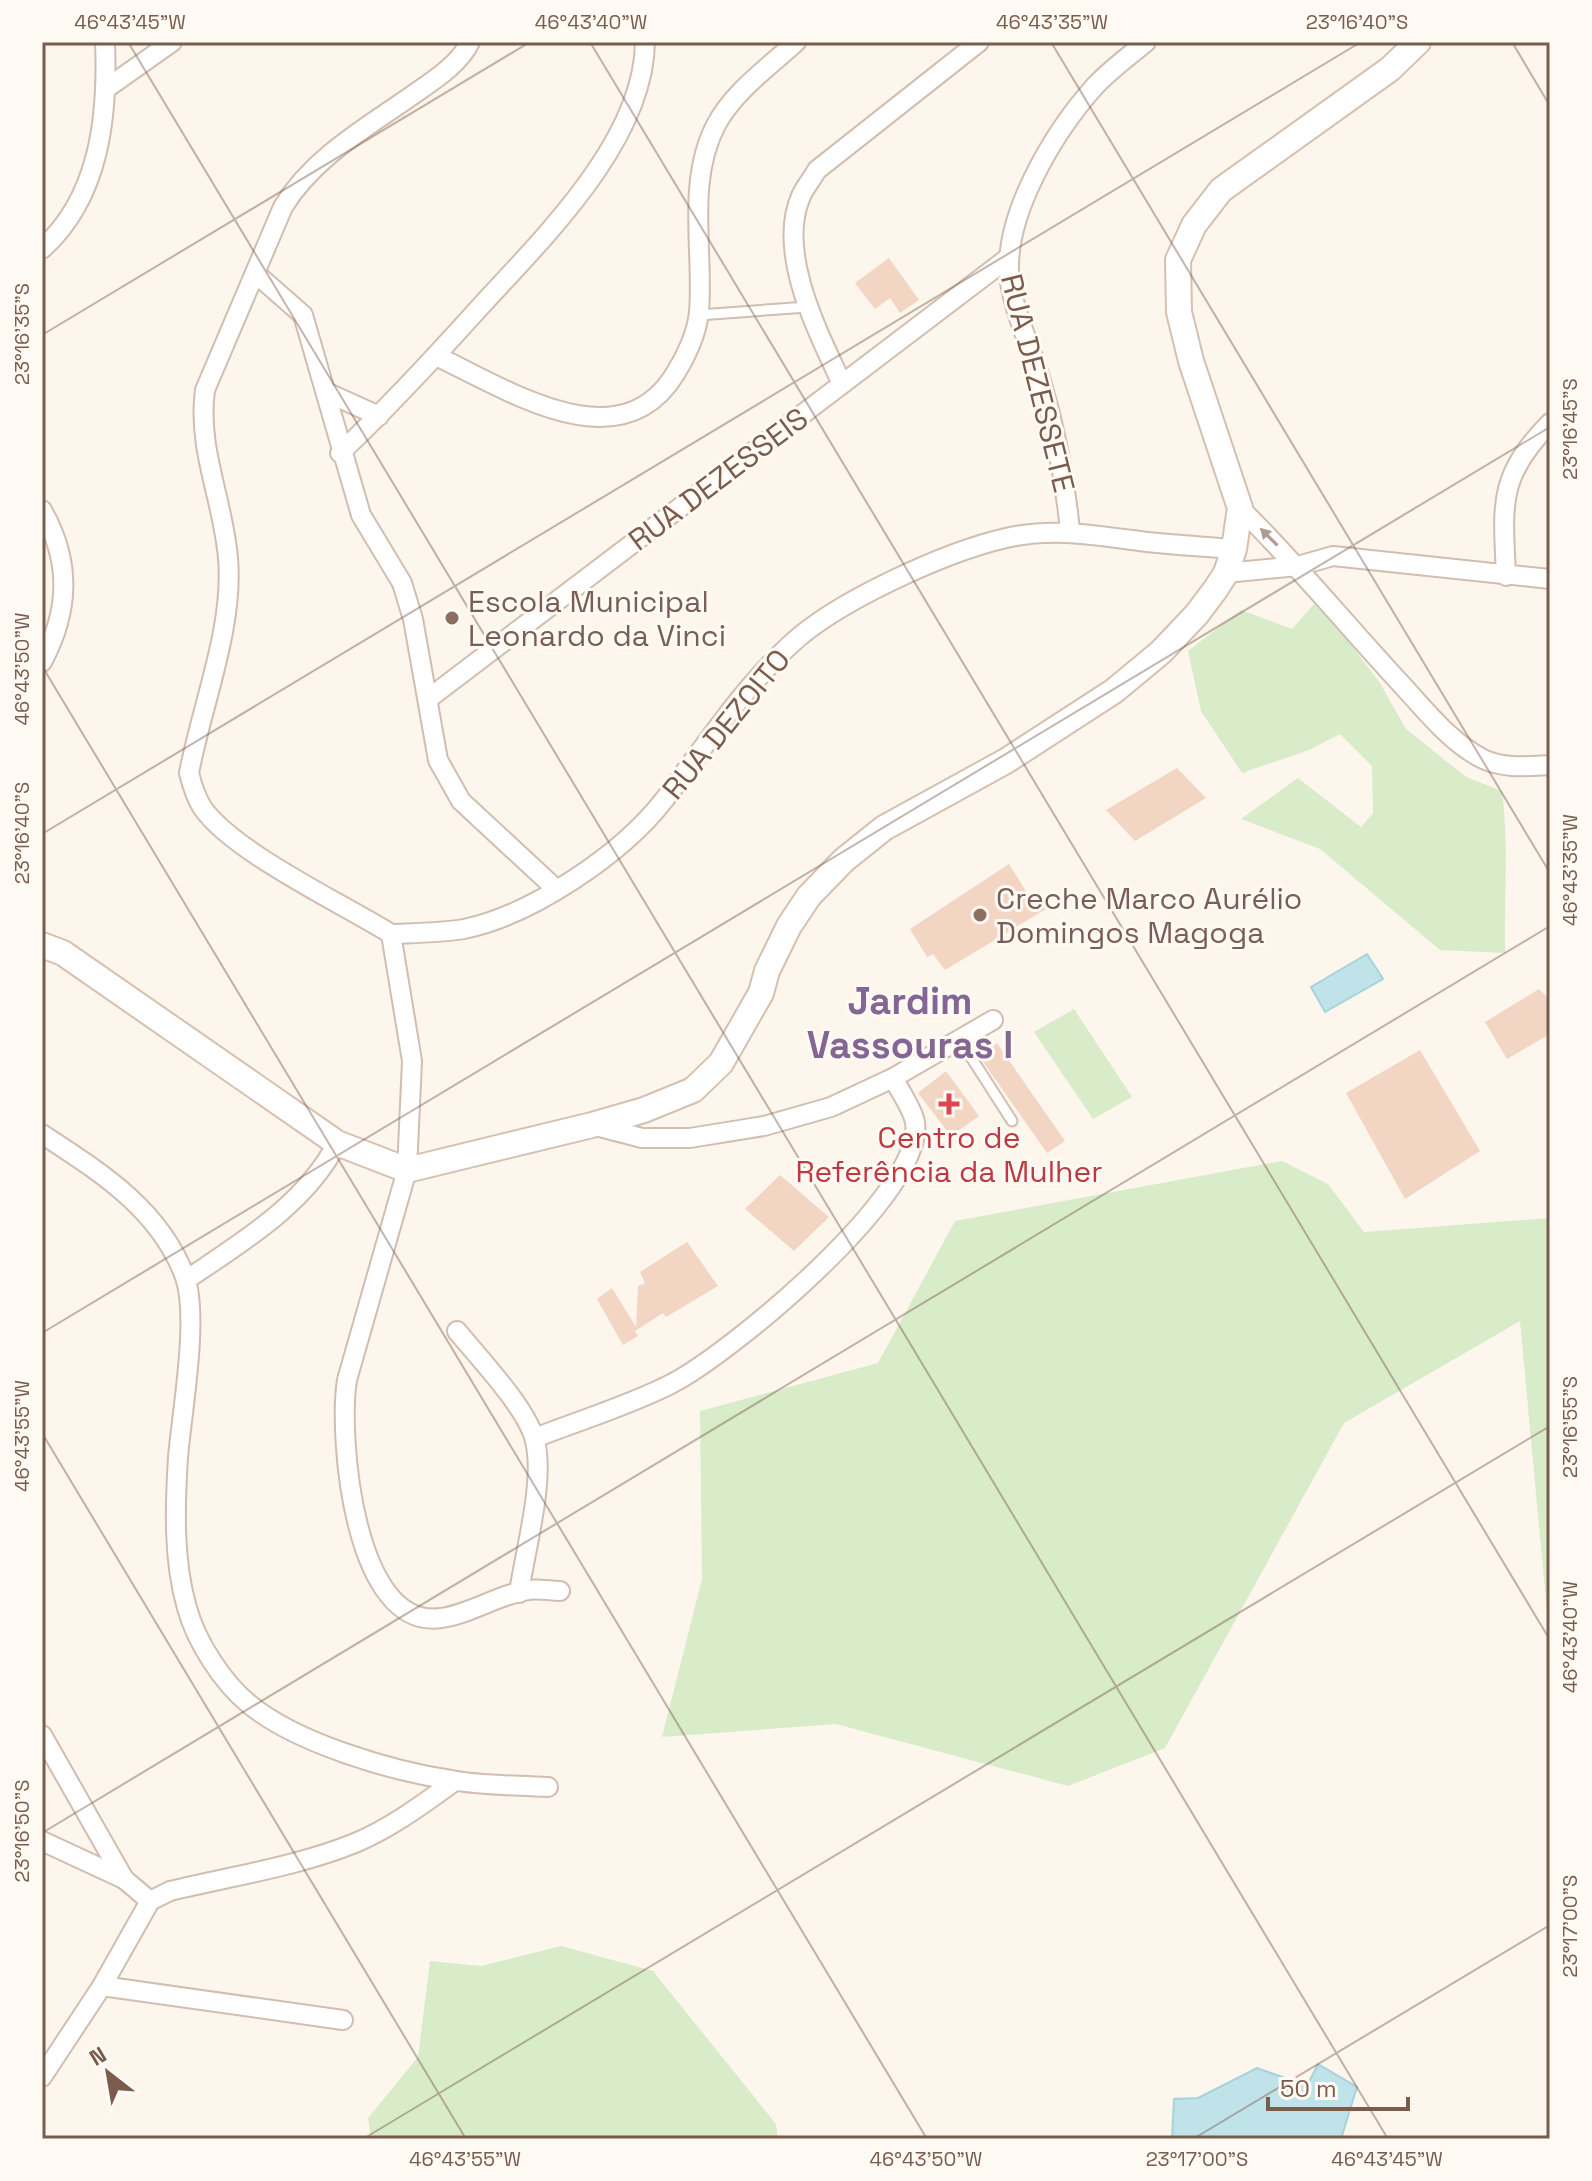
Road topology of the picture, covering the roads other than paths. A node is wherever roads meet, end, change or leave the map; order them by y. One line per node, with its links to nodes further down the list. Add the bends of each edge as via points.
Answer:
1 (105, 42): 9 (street)
2 (172, 42): 9 (street)
3 (470, 42): 12 (street, via 438,77 319,162 297,184)
4 (645, 42): 15 (street, via 638,91 620,131 581,191)
5 (796, 42): 14 (street, via 732,102 715,126 700,193)
6 (979, 42): 13 (street, via 817,170 800,198 794,230)
7 (1146, 42): 11 (street, RUA DEZESSETE, via 1098,83 1047,152 1019,216)
8 (1418, 42): 21 (main road, via 1390,69 1221,190 1194,225 1178,260 1179,312 1191,361)
9 (107, 88): 10 (street, via 86,190 72,217)
10 (42, 249)
11 (1008, 258): 16 (street, RUA DEZESSEIS); 23 (street, RUA DEZESSETE, via 1010,285 1065,472)
12 (255, 273): 17 (street, via 303,315); 33 (street, via 205,390 200,423 228,557 228,590 189,773 203,809 221,828)
13 (807, 307): 14 (lane); 16 (street)
14 (699, 315): 15 (street, via 685,357 667,387 634,412 609,418 561,414)
15 (436, 356): 18 (street)
16 (842, 384): 30 (street, RUA DEZESSEIS)
17 (328, 393): 18 (street); 20 (street)
18 (379, 416): 20 (street)
19 (1550, 423): 27 (street, via 1523,450 1509,479 1503,506)
20 (340, 453): 30 (street, via 361,515 402,583)
21 (1240, 508): 24 (main road); 25 (street, one-way to 21)
22 (42, 510): 29 (street, via 63,555 64,581 61,611)
23 (1070, 531): 24 (street, RUA DEZOITO); 32 (street, RUA DEZOITO, via 969,549 840,609 791,644 626,841)
24 (1234, 549): 26 (main road)
25 (1298, 566): 26 (street); 27 (street, via 1333,556); 31 (street, via 1441,727 1484,759 1512,767)
26 (1226, 573): 39 (main road, via 1197,614 1114,691 1006,761 884,828 844,860 802,906 721,1063 693,1090)
27 (1506, 576): 28 (street)
28 (1550, 579)
29 (42, 662)
30 (428, 699): 32 (street, via 438,760 461,801)
31 (1550, 765)
32 (556, 889): 33 (street, RUA DEZOITO, via 466,928)
33 (391, 934): 42 (street, via 412,1061)
34 (42, 945): 41 (main road, via 63,953)
35 (993, 1020): 36 (street)
36 (960, 1040): 37 (street); 38 (lane)
37 (893, 1078): 39 (street, via 831,1107 764,1126 690,1138 642,1138); 45 (street, via 915,1121 914,1141 905,1165 870,1217 731,1348 671,1384)
38 (1012, 1121)
39 (592, 1125): 42 (main road)
40 (42, 1134): 43 (street, via 95,1168 142,1208 172,1249)
41 (337, 1143): 42 (main road); 43 (street, via 325,1166 283,1209)
42 (407, 1170): 47 (street, via 342,1410 349,1481 373,1575 405,1611 439,1619)
43 (186, 1280): 49 (street, via 191,1328 174,1514 187,1609 214,1664 248,1703 278,1722 390,1769)
44 (457, 1331): 45 (street, via 500,1383)
45 (535, 1438): 47 (street, via 536,1483)
46 (560, 1591): 47 (street)
47 (519, 1593)
48 (42, 1735): 52 (street)
49 (455, 1781): 50 (street); 53 (street, via 406,1816 356,1842 170,1891)
50 (548, 1787)
51 (42, 1841): 52 (street)
52 (124, 1879): 53 (street)
53 (150, 1901): 54 (street)
54 (102, 1986): 55 (street); 56 (street)
55 (343, 2020)
56 (42, 2077)

